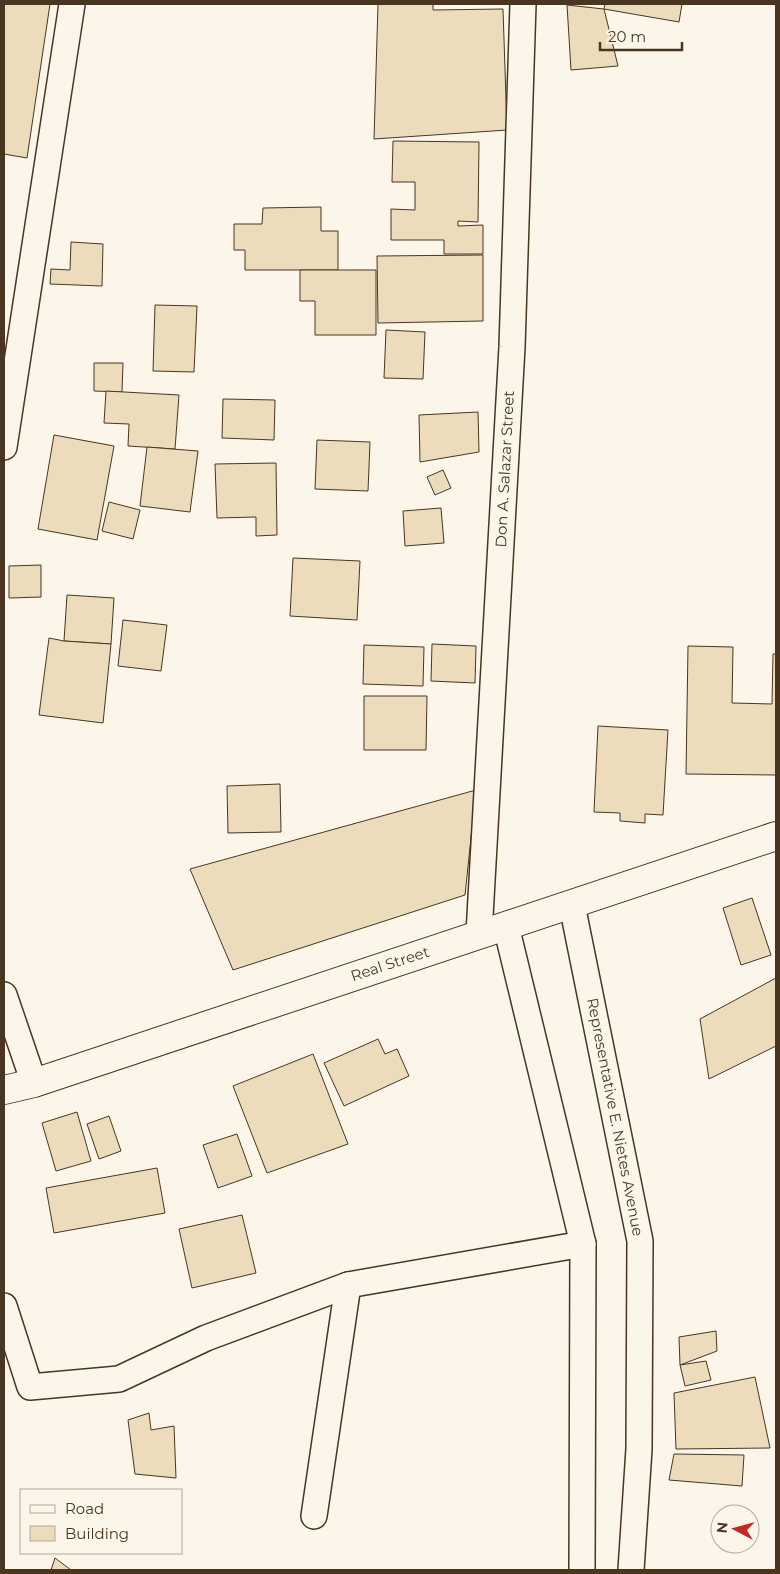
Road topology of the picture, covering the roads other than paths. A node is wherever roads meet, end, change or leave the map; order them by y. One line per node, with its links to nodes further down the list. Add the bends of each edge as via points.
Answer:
1 (72, 4): 3 (street)
2 (523, 4): 7 (street, Don A. Salazar Street, via 512,347)
3 (4, 448)
4 (776, 836): 5 (main road, Real Street)
5 (572, 905): 6 (main road, Real Street); 16 (street, Representative E. Nietes Avenue, via 640,1241 639,1449)
6 (506, 926): 7 (main road, Real Street); 11 (street)
7 (479, 934): 9 (main road, Real Street)
8 (4, 995): 9 (street)
9 (34, 1083): 10 (main road, Real Street)
10 (4, 1090)
11 (584, 1244): 12 (street); 15 (street)
12 (348, 1285): 13 (street, via 206,1338 119,1379 30,1387); 14 (street)
13 (4, 1306)
14 (314, 1516)
15 (582, 1570)
16 (631, 1570)

